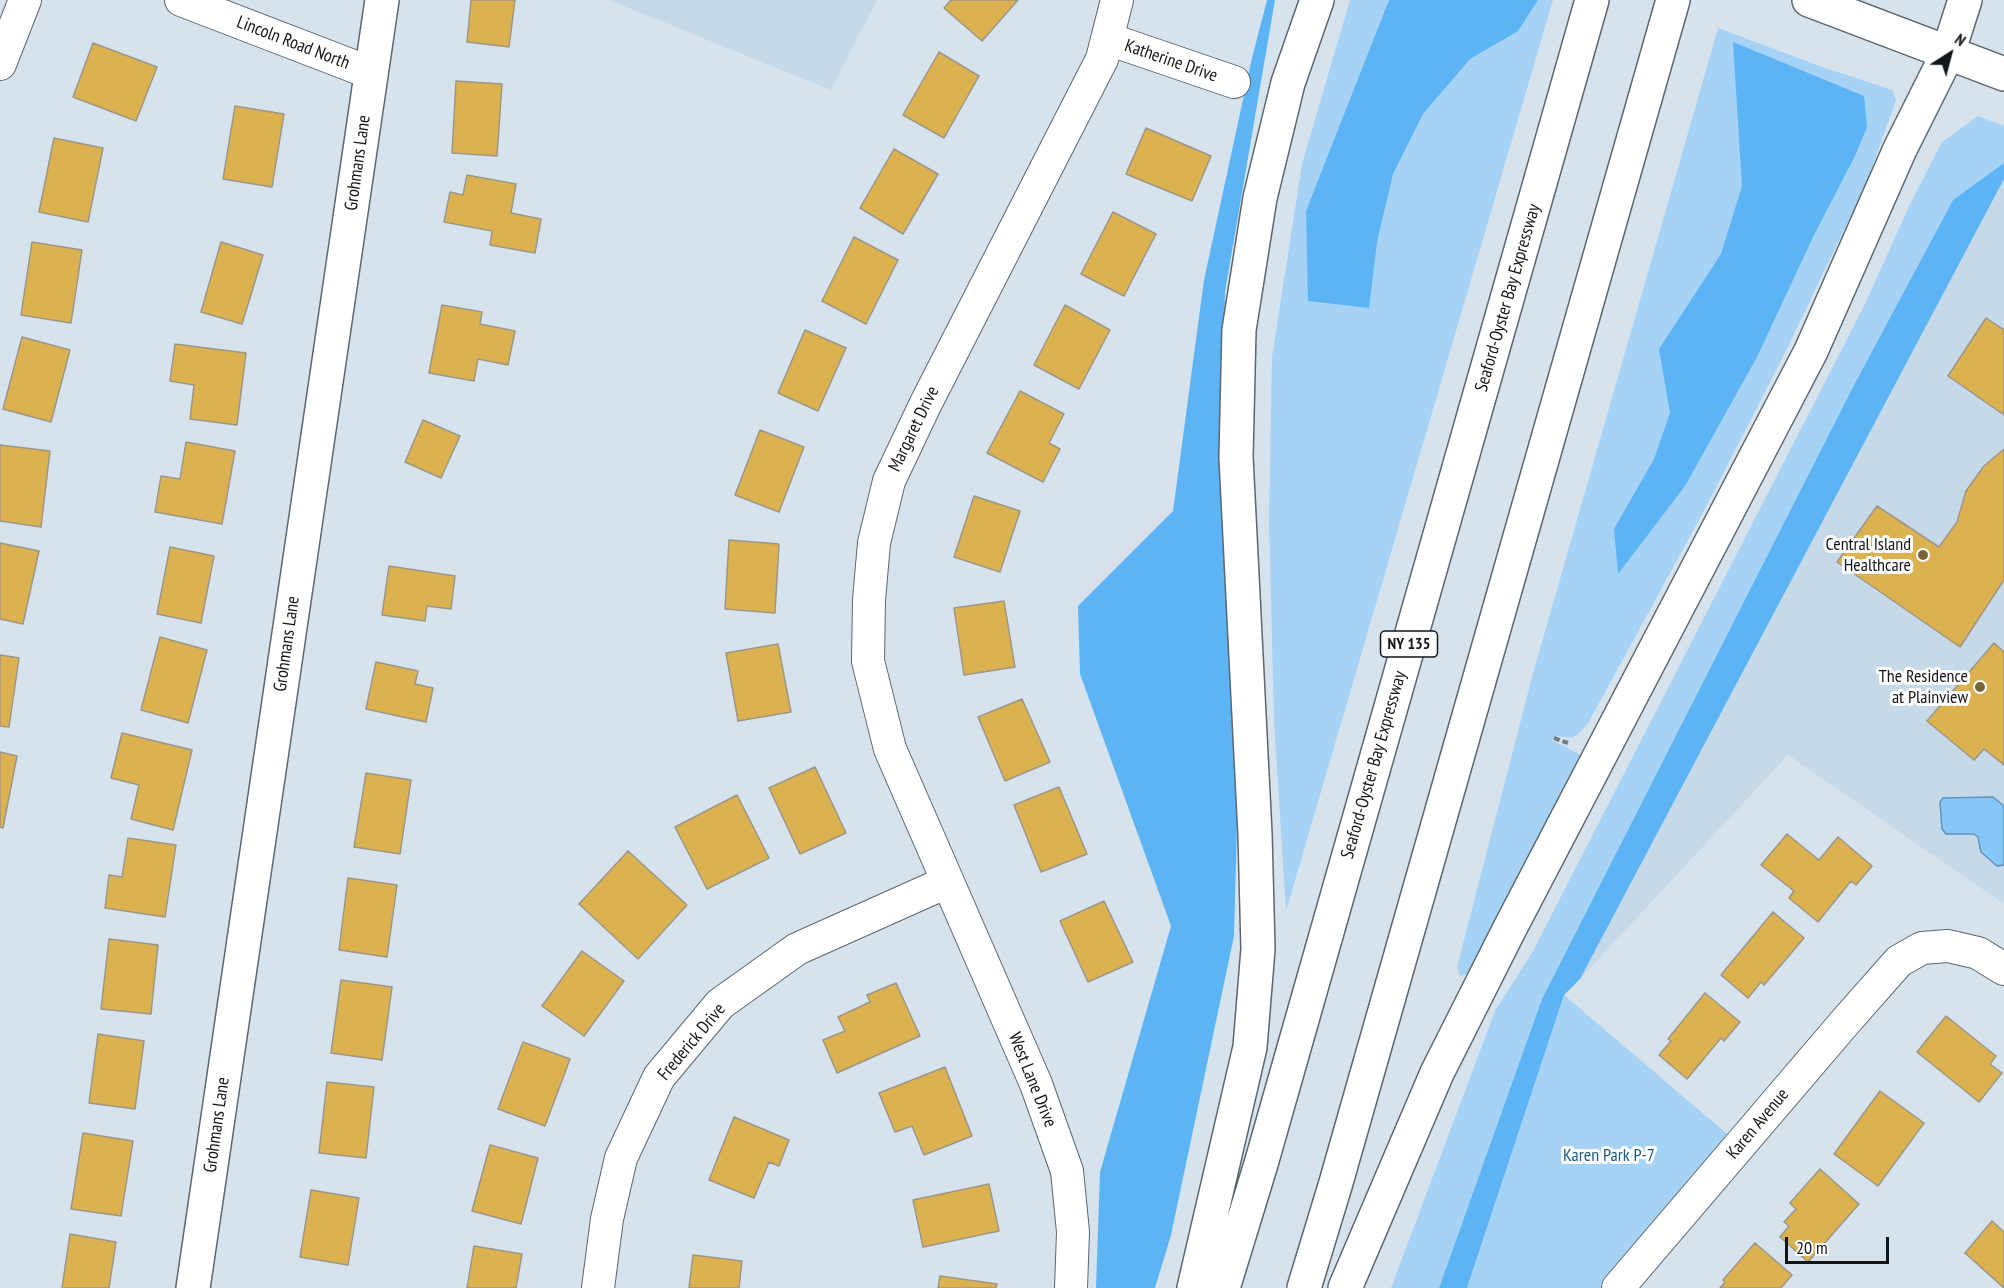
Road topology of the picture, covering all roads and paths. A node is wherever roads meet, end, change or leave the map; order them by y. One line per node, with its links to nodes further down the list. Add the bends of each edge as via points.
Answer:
1 (25, 0): 12 (street)
2 (181, 0): 13 (street, Lincoln Road North)
3 (382, 0): 13 (main road, Grohmans Lane)
4 (1117, 0): 10 (street, Margaret Drive)
5 (1317, 0): 21 (main road, via 1288,83 1260,198 1239,330 1236,457 1258,949 1250,1047)
6 (1592, 0): 22 (main road, Seaford-Oyster Bay Expressway / NY 135)
7 (1673, 0): 23 (main road)
8 (1809, 0): 11 (main road)
9 (1965, 0): 11 (main road)
10 (1107, 39): 15 (street, Katherine Drive); 16 (street, Margaret Drive, via 1102,58 894,471 874,543 868,661 890,749)
11 (1948, 53): 14 (main road); 24 (main road, via 1900,150 1811,351 1437,1073)
12 (0, 64)
13 (371, 73): 18 (main road, Grohmans Lane)
14 (2004, 74)
15 (1234, 82)
16 (947, 882): 19 (street, Frederick Drive, via 797,950 720,1004 659,1077 621,1158 607,1219); 20 (street, West Lane Drive, via 1036,1083 1067,1171 1073,1232)
17 (2004, 969): 25 (street, Karen Avenue, via 1978,953 1948,946 1922,948 1899,961)
18 (193, 1288)
19 (598, 1288)
20 (1071, 1288)
21 (1194, 1288)
22 (1223, 1288)
23 (1304, 1288)
24 (1345, 1288)
25 (1618, 1288)

